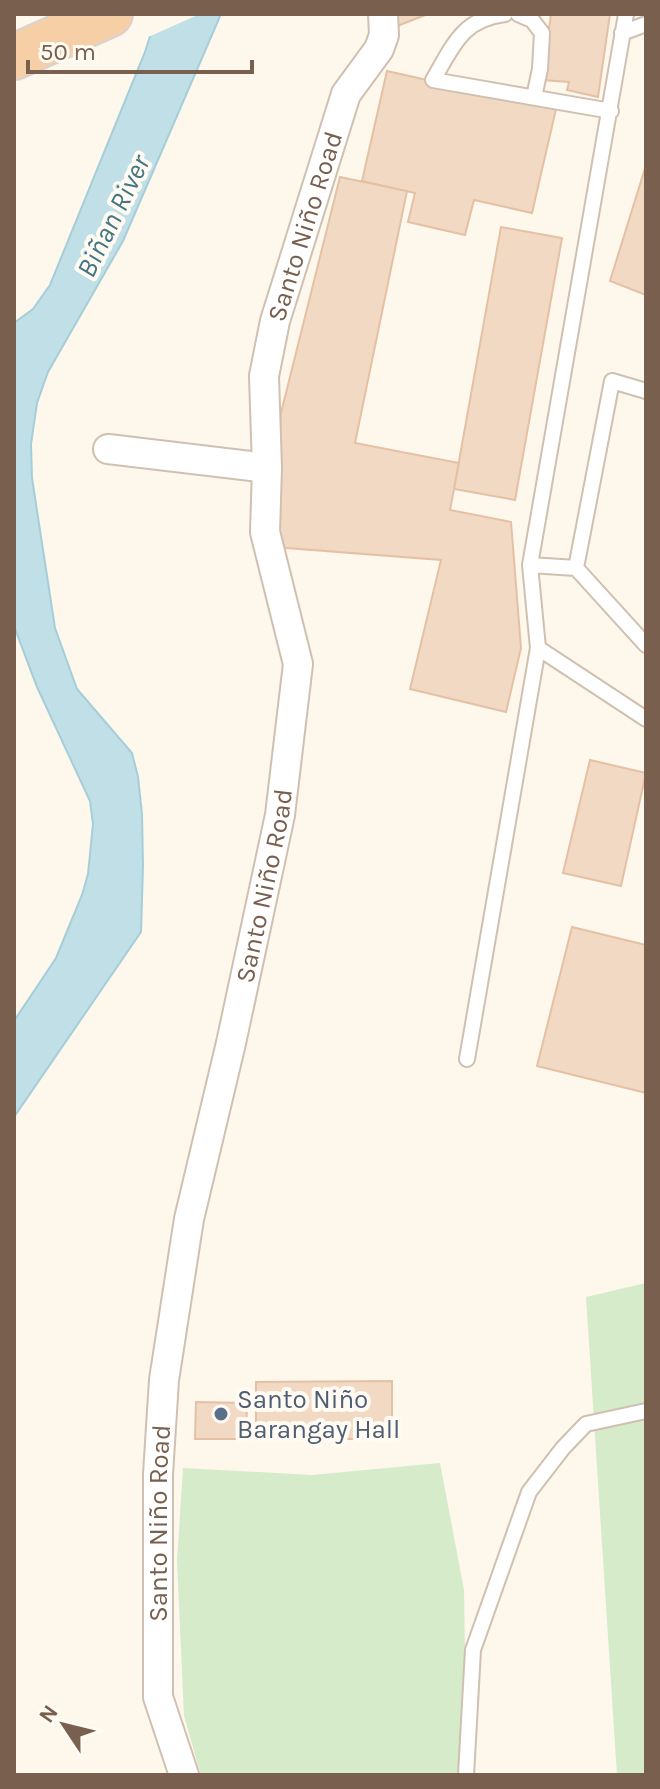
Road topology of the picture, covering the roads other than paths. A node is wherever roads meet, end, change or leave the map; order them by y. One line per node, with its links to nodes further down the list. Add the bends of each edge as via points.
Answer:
1 (383, 14): 13 (street, Santo Niño Road, via 379,49 346,94 275,321 264,376)
2 (505, 14): 9 (lane, via 473,23 433,80)
3 (518, 14): 9 (lane, via 542,33)
4 (626, 14): 7 (lane)
5 (104, 17): 8 (highway)
6 (646, 24): 7 (lane)
7 (622, 33): 10 (lane)
8 (14, 57)
9 (534, 97): 10 (lane)
10 (611, 111): 14 (lane)
11 (646, 391): 15 (lane, via 612,381)
12 (108, 449): 13 (street)
13 (267, 468): 21 (street, Santo Niño Road, via 265,532 298,664 280,815 189,1219 164,1380 158,1474 158,1697)
14 (530, 565): 15 (lane); 17 (lane)
15 (576, 568): 16 (lane)
16 (646, 645)
17 (538, 648): 18 (lane); 19 (lane)
18 (646, 719)
19 (467, 1059)
20 (646, 1411): 22 (lane, via 586,1424 529,1492 473,1650)
21 (184, 1775)
22 (466, 1775)

